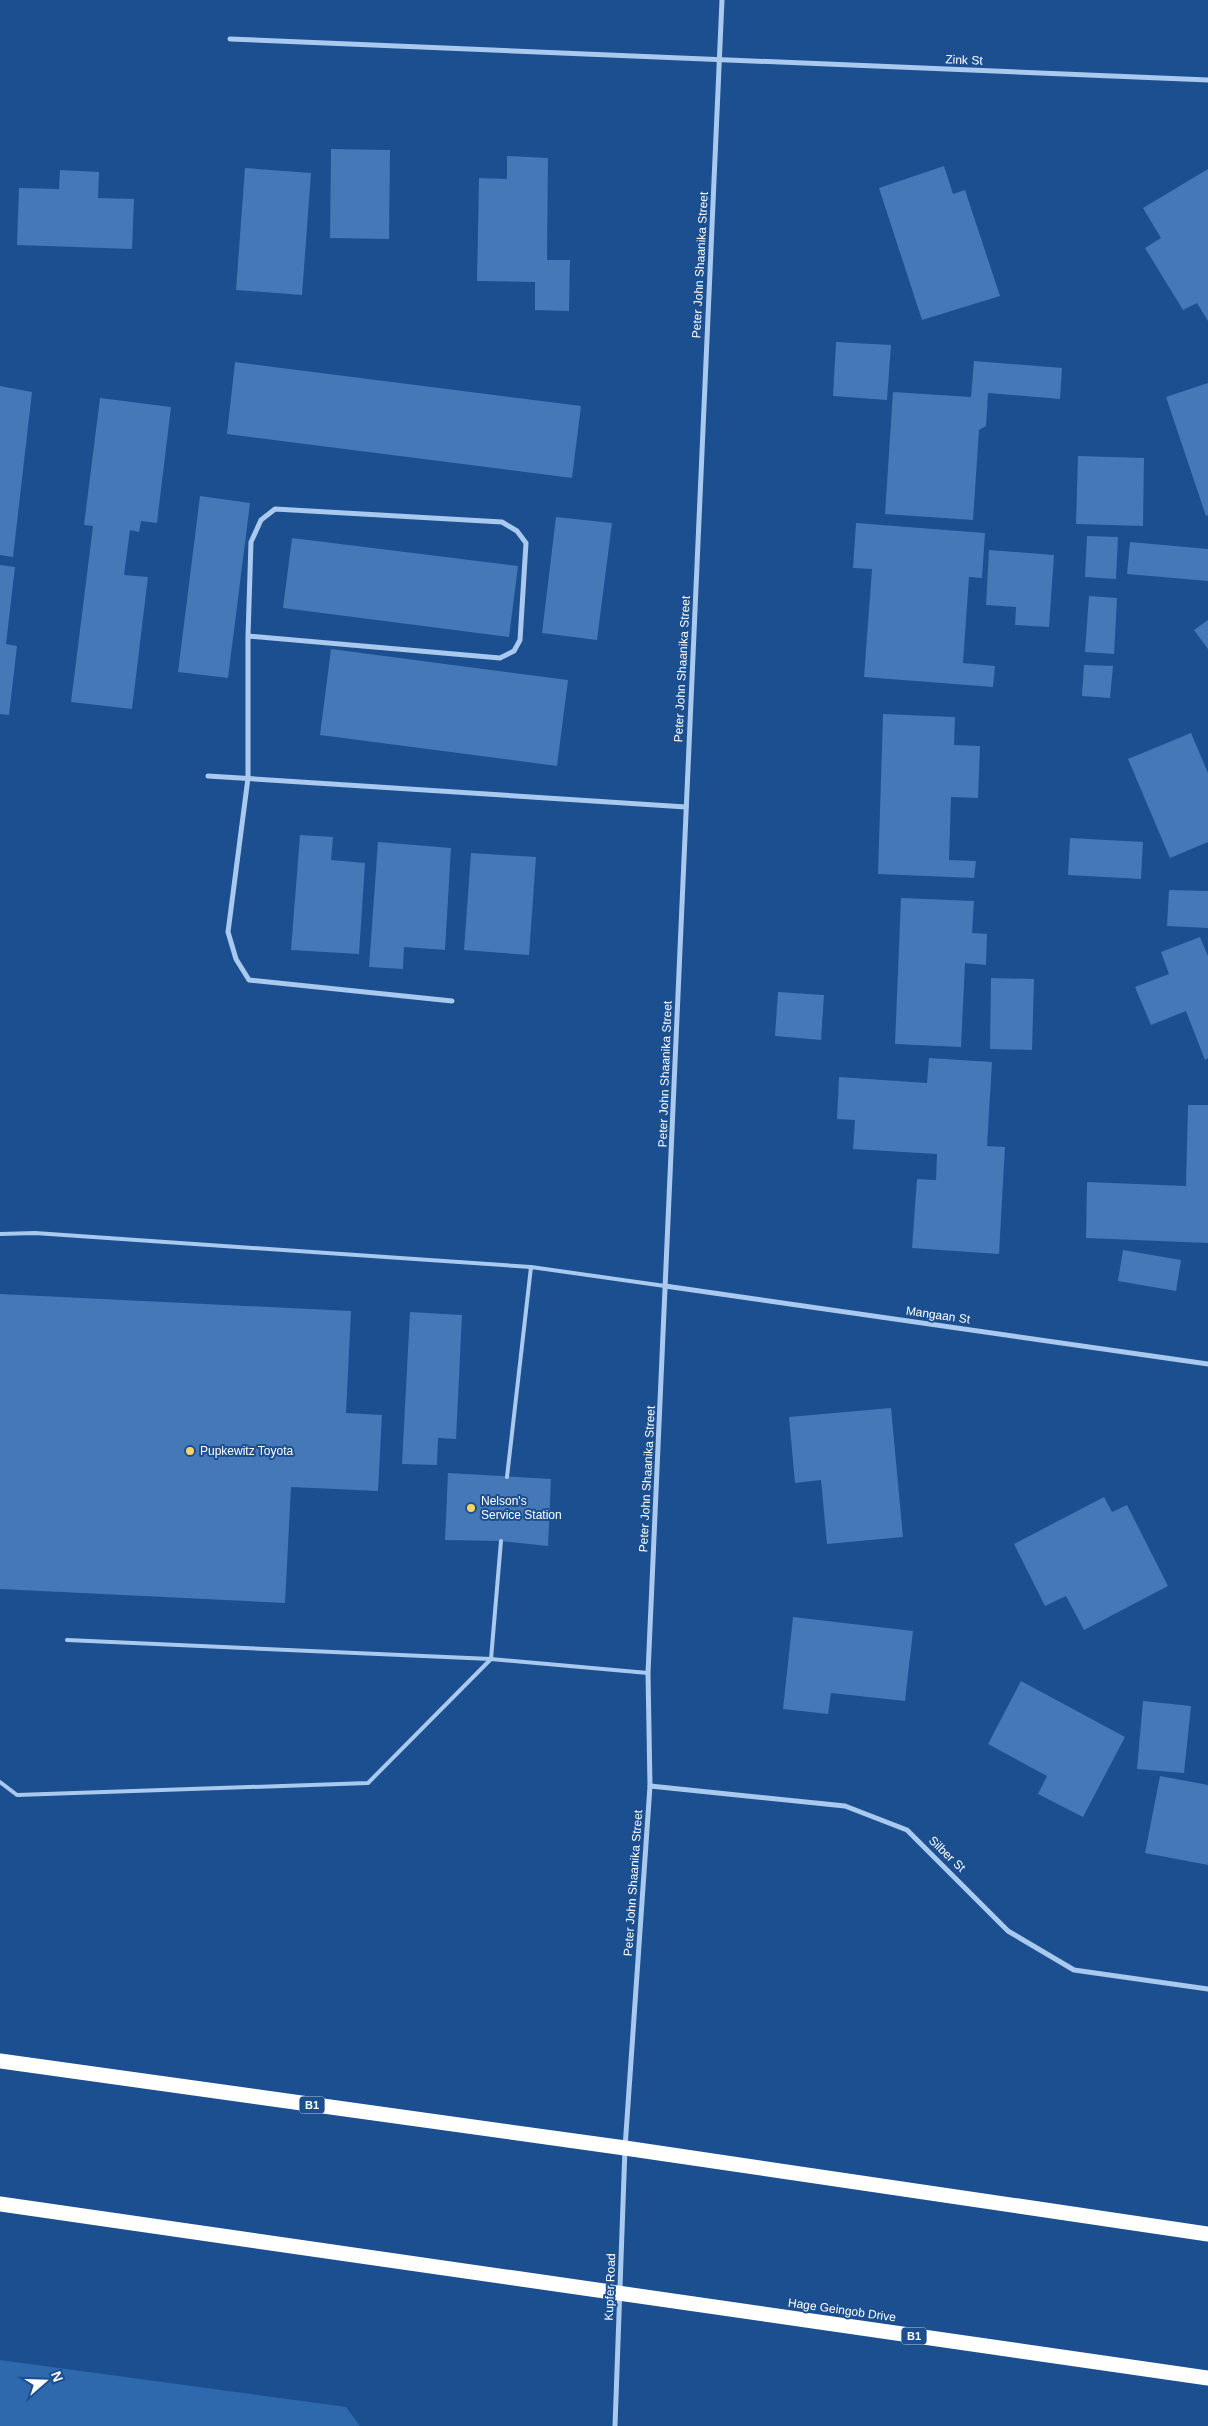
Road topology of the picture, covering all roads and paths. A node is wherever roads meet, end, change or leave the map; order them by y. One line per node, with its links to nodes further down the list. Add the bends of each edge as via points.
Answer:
1 (722, 0): 3 (street, Peter John Shaanika Street)
2 (230, 39): 3 (street, Zink St)
3 (720, 60): 4 (street, Zink St); 8 (street, Peter John Shaanika Street)
4 (1208, 80)
5 (248, 636): 5 (street, via 252,542 261,520 275,509 502,522 518,531 526,543 520,640 514,651 500,658); 7 (street)
6 (208, 776): 7 (street)
7 (248, 778): 8 (street); 9 (street, via 228,932 236,959 250,980)
8 (686, 808): 12 (street, Peter John Shaanika Street)
9 (452, 1001)
10 (0, 1234): 11 (lane, via 35,1233)
11 (531, 1267): 12 (lane); 14 (lane)
12 (665, 1286): 13 (street, Mangaan St); 18 (street, Peter John Shaanika Street)
13 (1208, 1364)
14 (507, 1477)
15 (501, 1541): 17 (lane)
16 (67, 1640): 17 (lane)
17 (491, 1659): 18 (lane); 19 (lane, via 368,1783 17,1796)
18 (648, 1674): 20 (street, Peter John Shaanika Street)
19 (0, 1782)
20 (650, 1786): 21 (street, Silber St, via 845,1806 907,1830 1008,1931 1074,1970); 23 (street, Peter John Shaanika Street)
21 (1208, 1989)
22 (0, 2062): 23 (highway, B1)
23 (625, 2148): 25 (highway, B1); 26 (street, Kupfer Road)
24 (0, 2204): 26 (highway, B1)
25 (1208, 2234)
26 (620, 2293): 27 (highway, Hage Geingob Drive / B1); 28 (street, Kupfer Road)
27 (1208, 2378)
28 (615, 2426)

